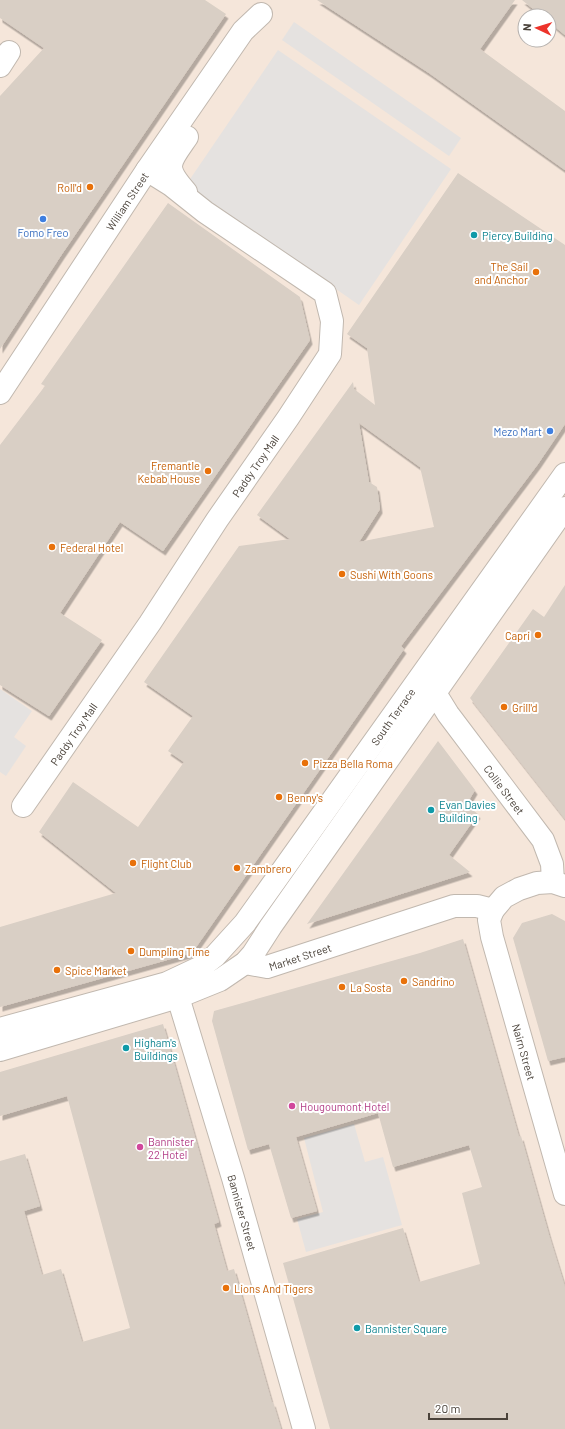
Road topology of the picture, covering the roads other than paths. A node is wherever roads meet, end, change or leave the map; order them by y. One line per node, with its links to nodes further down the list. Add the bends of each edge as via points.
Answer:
1 (267, 4): 2 (street, William Street, via 243,31); 3 (street, William Street, via 254,40 173,157 171,169 175,179)
2 (147, 170): 3 (street, Paddy Troy Mall); 4 (street, William Street)
3 (198, 206): 9 (street, Paddy Troy Mall, via 324,293 332,321 330,354 150,623)
4 (6, 374): 5 (street, William Street)
5 (0, 393)
6 (565, 474): 14 (street, South Terrace, via 245,923 215,956 201,967 167,983)
7 (565, 508): 8 (street, South Terrace)
8 (435, 693): 10 (street, Collie Street, via 543,840); 12 (street, South Terrace)
9 (23, 806)
10 (559, 884): 11 (street, via 537,883 519,889 504,897)
11 (493, 910): 12 (street, Market Street, via 477,906 454,906 267,967); 16 (street, Nairn Street, via 489,920 492,937)
12 (245, 963): 13 (street, via 220,980)
13 (178, 997): 15 (street); 17 (street, Bannister Street)
14 (0, 1029)
15 (0, 1050)
16 (565, 1194)
17 (304, 1429)

